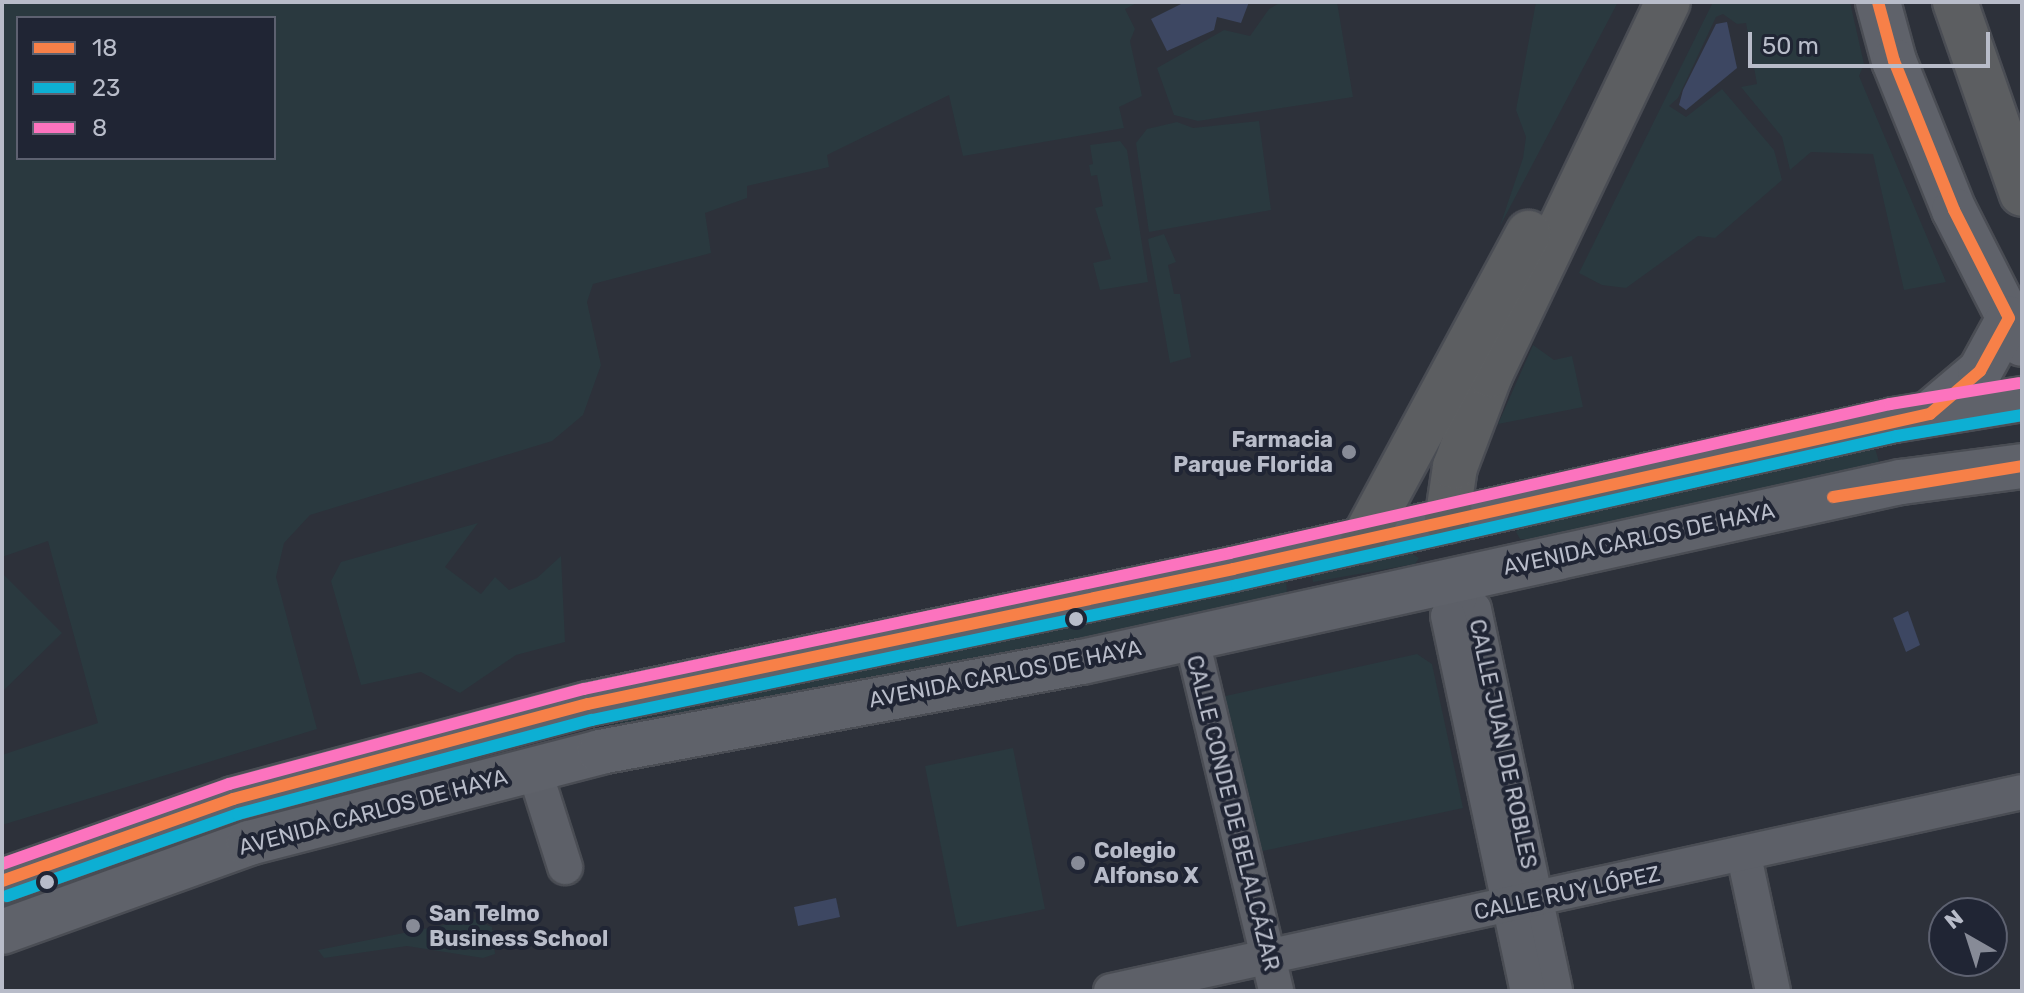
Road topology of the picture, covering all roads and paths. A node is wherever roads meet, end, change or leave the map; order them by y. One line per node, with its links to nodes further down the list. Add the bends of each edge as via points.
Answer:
1 (1668, 2): 4 (highway)
2 (1878, 2): 6 (main road, via 1894,61 1954,210)
3 (1955, 2): 5 (highway)
4 (1594, 160): 10 (highway, via 1490,375 1455,467); 11 (highway, via 1532,226)
5 (2022, 194)
6 (2015, 331): 8 (main road, via 1980,371)
7 (2022, 399): 8 (main road)
8 (1930, 414): 10 (main road)
9 (2022, 466): 12 (main road, AVENIDA CARLOS DE HAYA, via 1901,482)
10 (1447, 521): 11 (main road); 12 (main road)
11 (1363, 540): 18 (main road, via 588,704 233,799)
12 (1459, 587): 13 (main road, AVENIDA CARLOS DE HAYA); 19 (street, CALLE JUAN DE ROBLES, via 1474,609)
13 (1191, 636): 14 (main road, AVENIDA CARLOS DE HAYA); 21 (street, CALLE CONDE DE BELALCÁZAR)
14 (534, 769): 17 (street); 20 (main road, AVENIDA CARLOS DE HAYA, via 249,843)
15 (2022, 792): 16 (street, CALLE RUY LÓPEZ)
16 (1744, 856): 19 (street, CALLE RUY LÓPEZ); 26 (street)
17 (565, 867)
18 (2, 881)
19 (1524, 902): 21 (street, CALLE RUY LÓPEZ); 24 (street, CALLE JUAN DE ROBLES); 25 (street, CALLE JUAN DE ROBLES)
20 (2, 932)
21 (1268, 957): 22 (street, CALLE RUY LÓPEZ); 23 (street, CALLE CONDE DE BELALCÁZAR)
22 (1111, 991)
23 (1276, 991)
24 (1528, 991)
25 (1555, 991)
26 (1773, 991)

